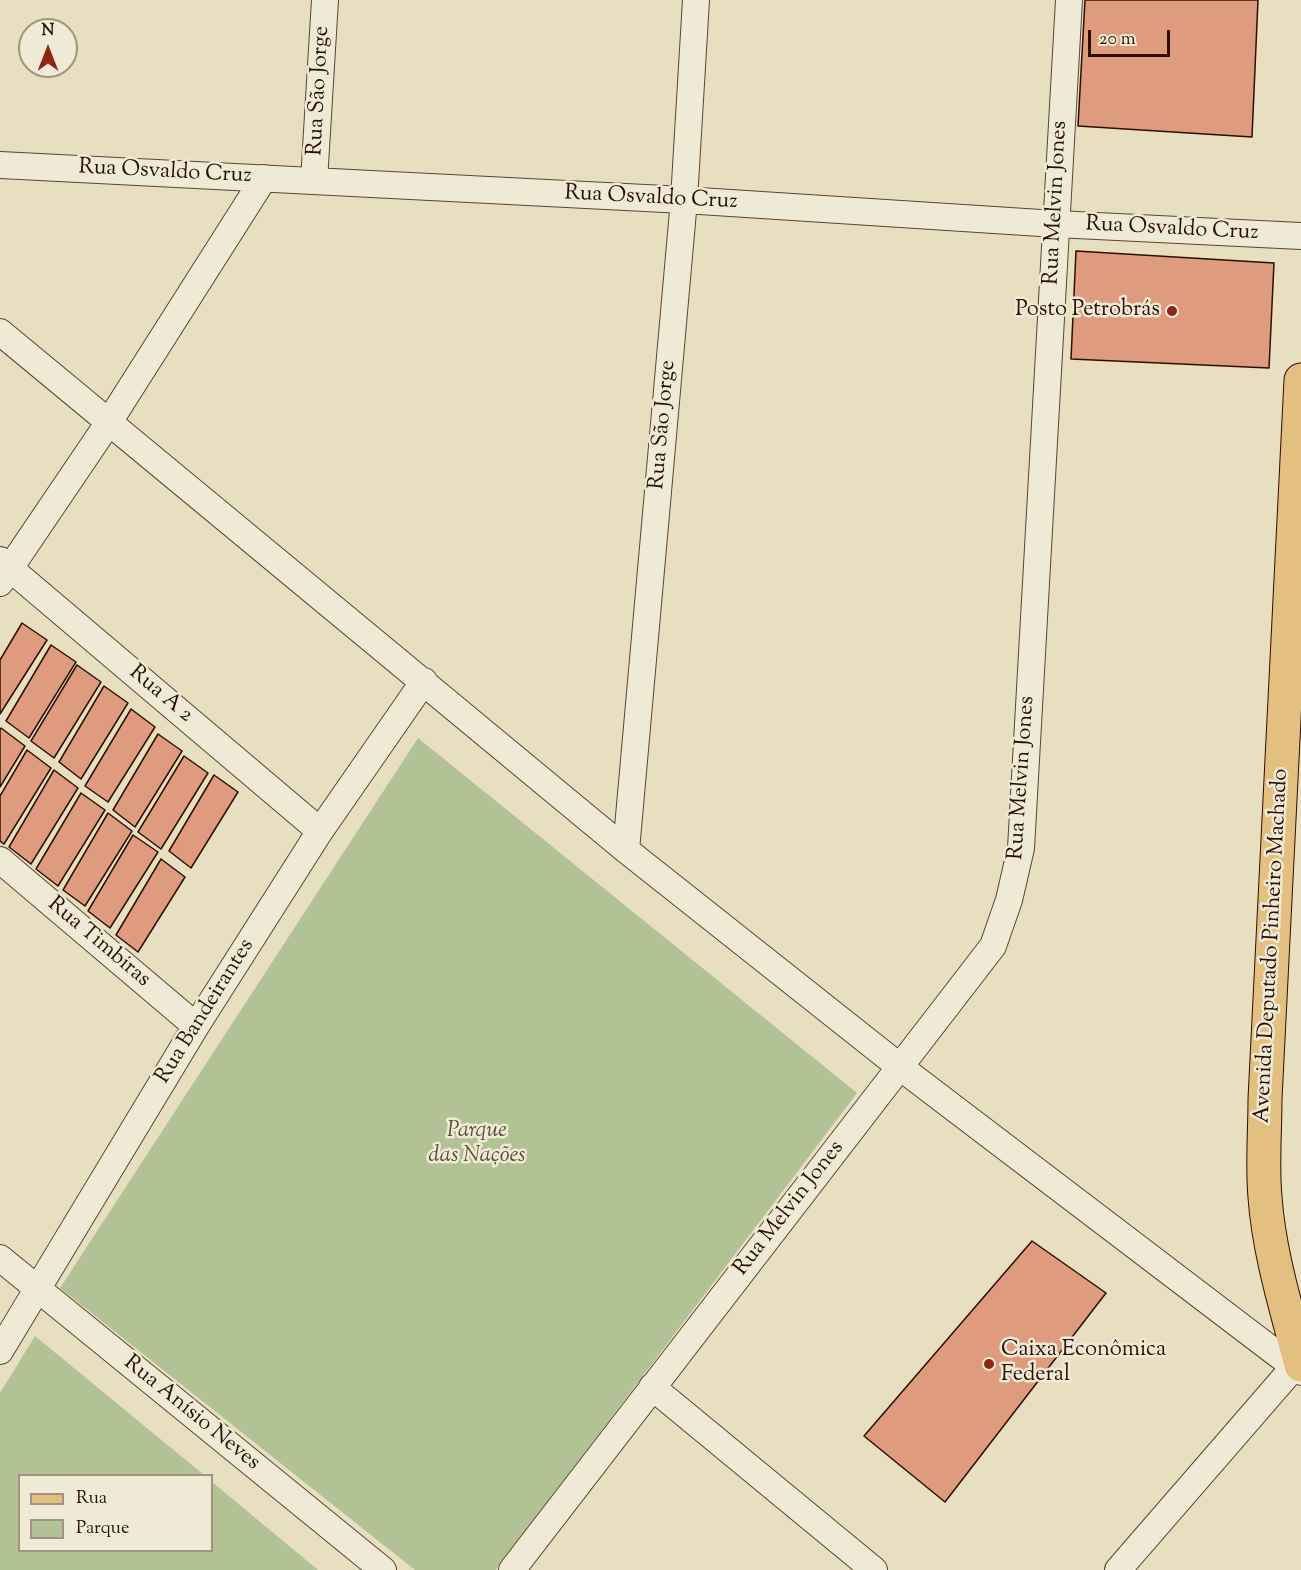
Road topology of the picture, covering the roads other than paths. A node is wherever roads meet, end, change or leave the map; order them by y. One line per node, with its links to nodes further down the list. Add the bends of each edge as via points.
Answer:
1 (325, 0): 6 (street, Rua São Jorge)
2 (696, 0): 7 (street, Rua São Jorge)
3 (1069, 0): 8 (street, Rua Melvin Jones)
4 (0, 165): 5 (street, Rua Osvaldo Cruz)
5 (264, 178): 6 (street, Rua Osvaldo Cruz); 12 (street)
6 (314, 181): 7 (street, Rua Osvaldo Cruz)
7 (684, 200): 8 (street, Rua Osvaldo Cruz); 16 (street, Rua São Jorge)
8 (1056, 224): 9 (street, Rua Osvaldo Cruz); 19 (street, Rua Melvin Jones, via 1021,848 993,946)
9 (1301, 236)
10 (0, 332): 12 (street)
11 (1301, 380): 23 (main road, Avenida Deputado Pinheiro Machado, via 1264,1165 1268,1228)
12 (110, 422): 13 (street); 14 (street)
13 (3, 570): 15 (street, Rua A 2)
14 (424, 681): 15 (street, Rua Bandeirantes); 16 (street)
15 (320, 831): 18 (street, Rua Bandeirantes)
16 (626, 850): 19 (street)
17 (0, 860): 18 (street, Rua Timbiras)
18 (196, 1026): 21 (street, Rua Bandeirantes)
19 (900, 1068): 23 (street); 24 (street, Rua Melvin Jones)
20 (0, 1258): 21 (street, Rua Anísio Neves)
21 (38, 1290): 22 (street, Rua Bandeirantes); 25 (street, Rua Anísio Neves)
22 (0, 1351)
23 (1299, 1368): 28 (street)
24 (652, 1387): 26 (street, Rua Melvin Jones); 27 (street)
25 (383, 1570)
26 (512, 1570)
27 (874, 1570)
28 (1118, 1570)

